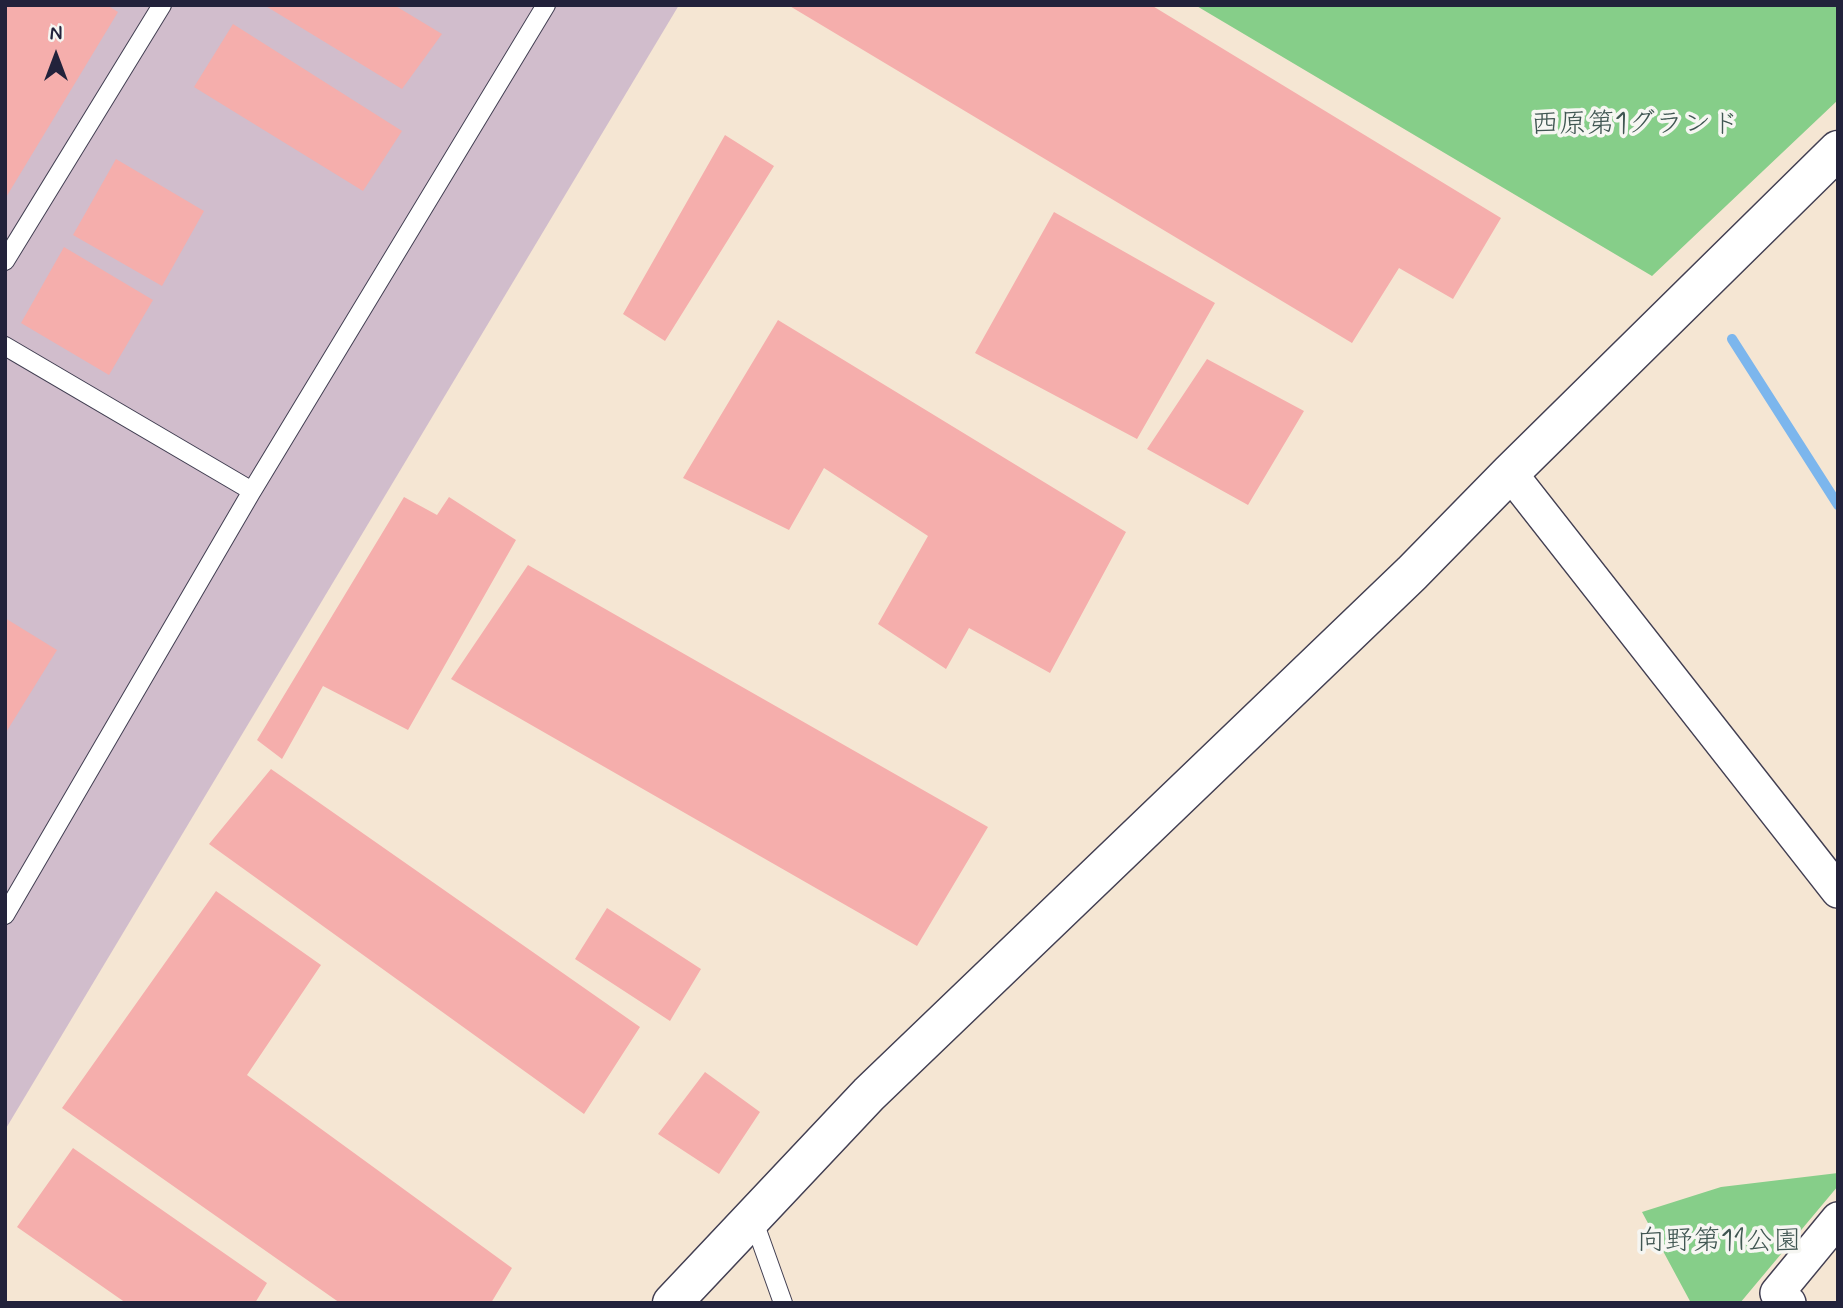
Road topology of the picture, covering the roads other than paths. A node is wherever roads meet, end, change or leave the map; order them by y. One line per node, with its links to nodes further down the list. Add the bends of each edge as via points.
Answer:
1 (162, 5): 4 (lane)
2 (546, 5): 7 (lane)
3 (1838, 150): 6 (street)
4 (5, 261)
5 (5, 346): 7 (lane)
6 (1510, 473): 8 (street); 10 (street, via 1412,573 869,1094)
7 (252, 491): 9 (lane)
8 (1838, 891)
9 (5, 915)
10 (752, 1216): 12 (street); 13 (lane)
11 (1838, 1219): 14 (street, via 1777,1293)
12 (671, 1303)
13 (783, 1303)
14 (1789, 1303)

